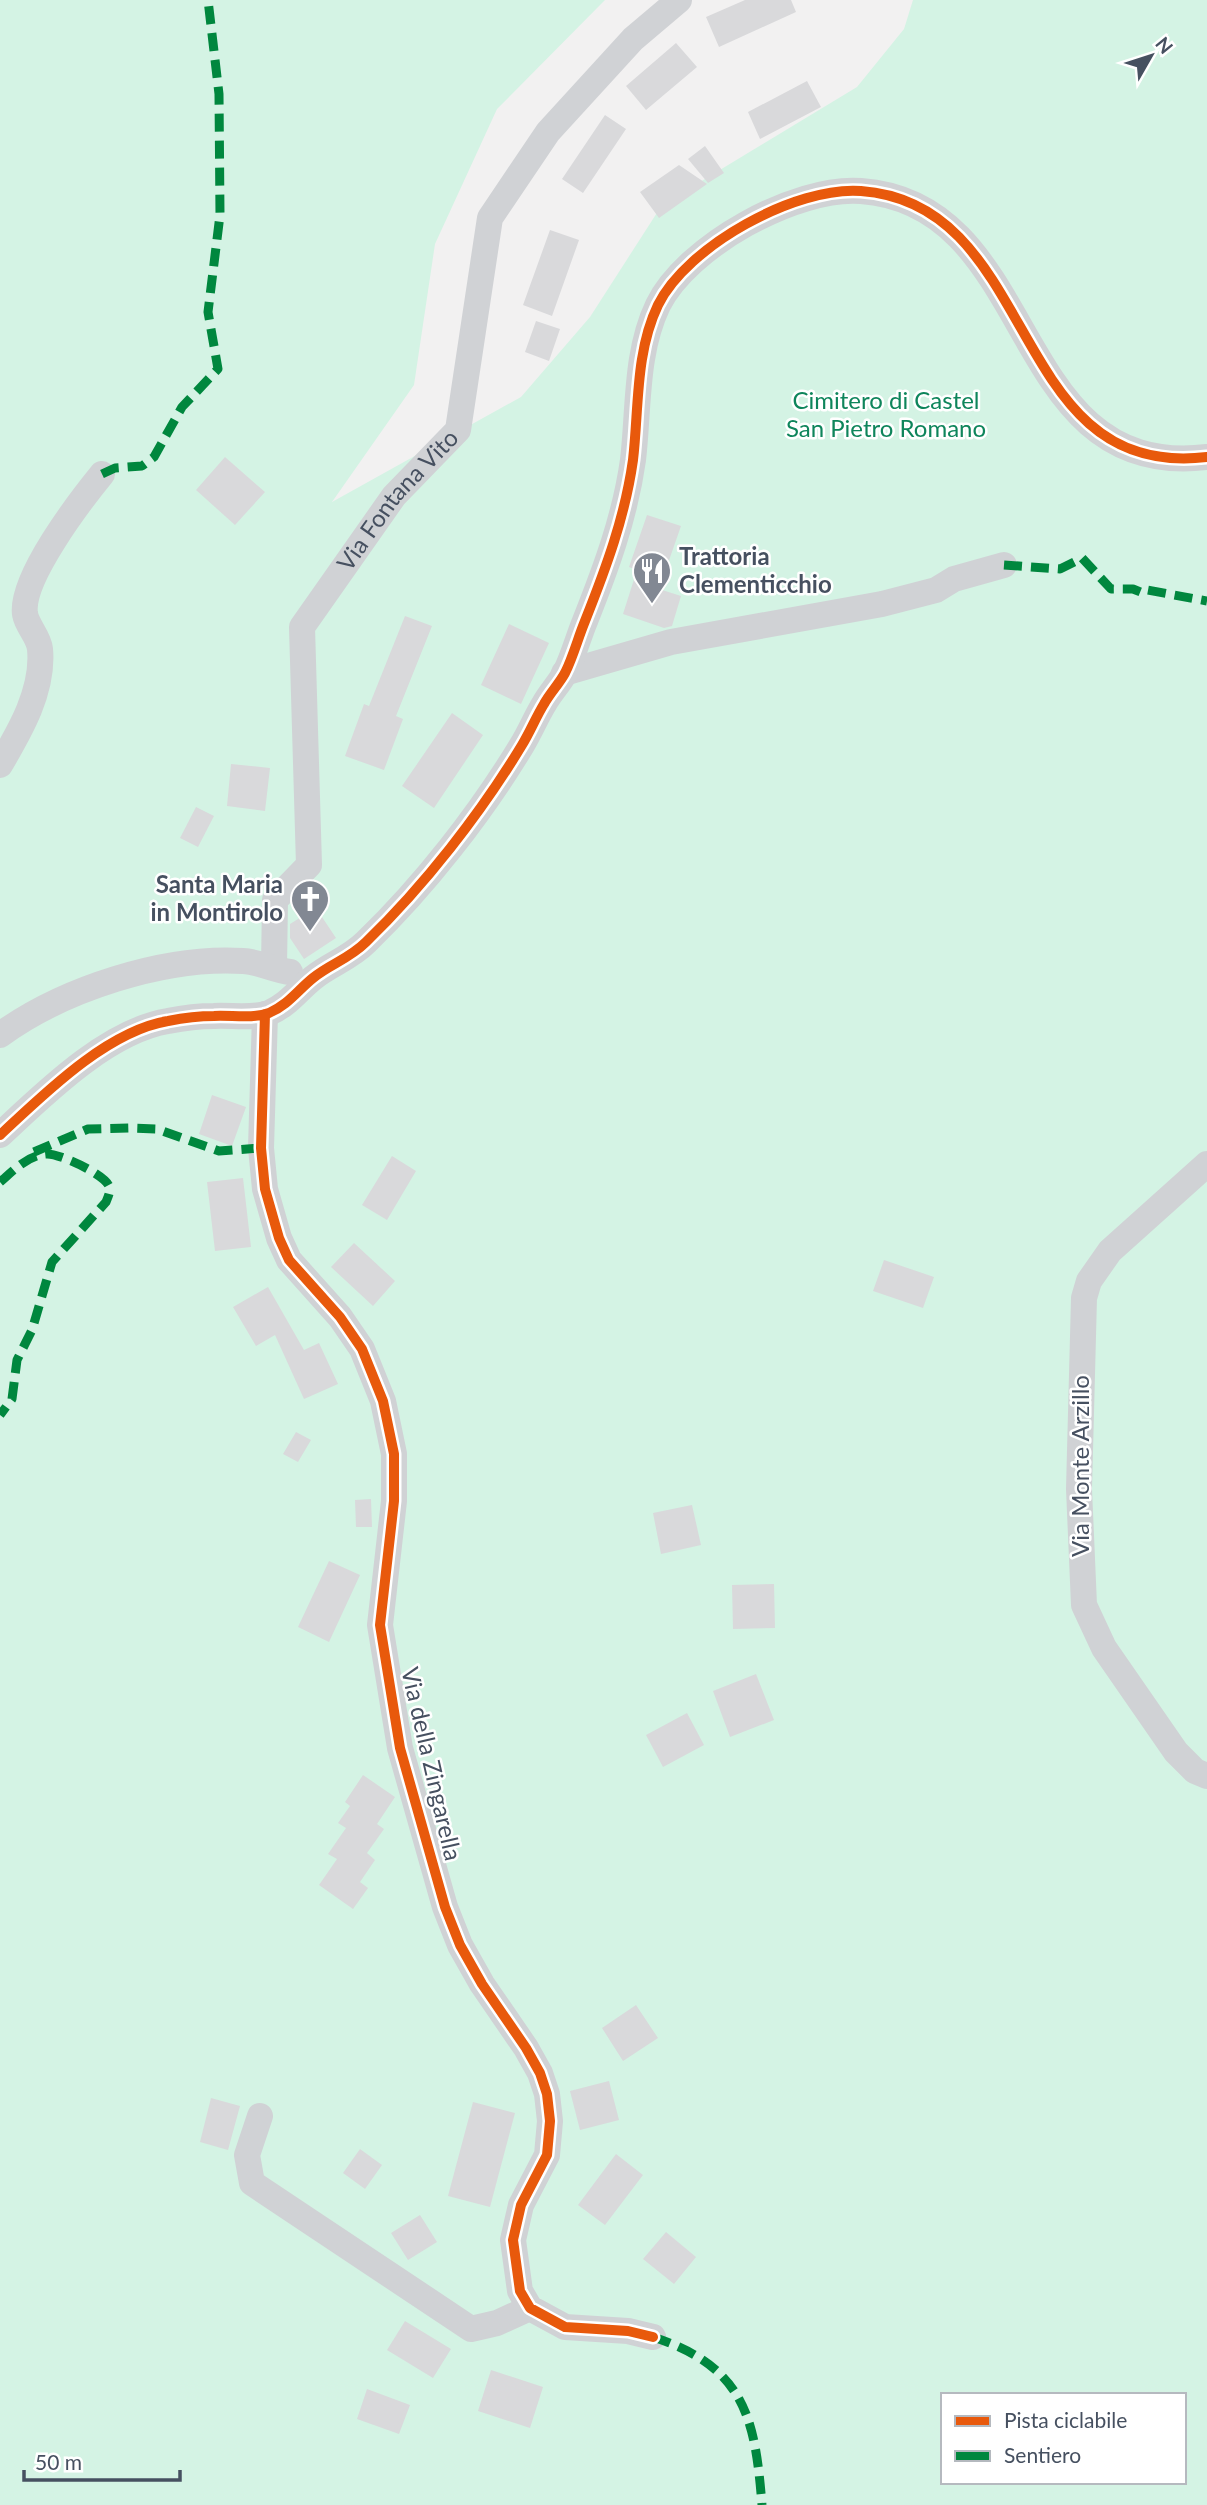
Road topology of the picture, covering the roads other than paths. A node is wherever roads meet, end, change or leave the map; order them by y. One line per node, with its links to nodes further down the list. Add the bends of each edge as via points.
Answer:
1 (679, 0): 7 (street, Via Fontana Vito, via 633,39 548,132 490,218 458,430 394,496 302,627 309,865 275,900)
2 (1207, 457): 5 (street, via 1174,458 1138,451 1085,421 1050,379 994,280 962,238 936,217 875,193 845,191 773,211 703,254 673,280 658,305 646,339 625,502 613,550)
3 (102, 474): 6 (street, via 77,503 38,566 29,590 25,614 40,647 35,693)
4 (1004, 565): 5 (street, via 882,604 671,642)
5 (564, 673): 8 (street, via 493,790 458,836 366,943 342,963)
6 (0, 765)
7 (274, 967): 8 (street); 10 (street, via 222,960 132,975 74,994)
8 (316, 975): 9 (street, via 286,1004)
9 (265, 1014): 11 (street, via 184,1018 140,1029 70,1074); 15 (street, Via della Zingarella, via 261,1148 265,1189 279,1237 289,1260 362,1349 383,1401 394,1454 394,1501 380,1625 400,1748 460,1945 531,2056 547,2094 547,2155 521,2205 513,2240 520,2291)
10 (4, 1028)
11 (0, 1135)
12 (1207, 1164): 13 (street, Via Monte Arzillo, via 1110,1251 1089,1281 1084,1298 1079,1489 1084,1605 1104,1647 1177,1752 1195,1771)
13 (1207, 1776)
14 (260, 2116): 15 (street, via 247,2154 252,2183 471,2329)
15 (530, 2308): 16 (street, via 565,2327)
16 (653, 2337)

